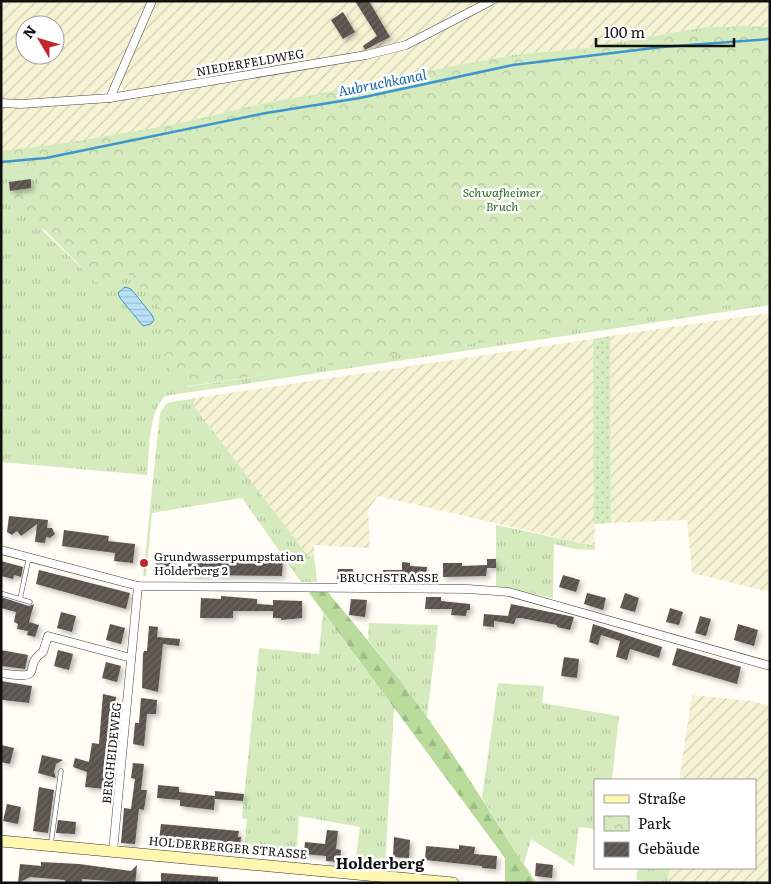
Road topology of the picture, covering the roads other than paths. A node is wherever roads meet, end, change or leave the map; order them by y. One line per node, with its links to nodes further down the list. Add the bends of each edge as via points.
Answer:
1 (152, 1): 3 (street)
2 (491, 1): 3 (street, NIEDERFELDWEG, via 406,45 366,55)
3 (110, 98): 4 (street, NIEDERFELDWEG)
4 (1, 103)
5 (1, 550): 6 (street, BRUCHSTRASSE)
6 (30, 557): 7 (street, BRUCHSTRASSE); 9 (lane)
7 (138, 586): 11 (street, BERGHEIDEWEG); 12 (street, BRUCHSTRASSE, via 509,592)
8 (3, 594): 9 (lane)
9 (20, 599): 10 (lane)
10 (30, 602)
11 (131, 658): 13 (street, via 48,636 30,674 25,677); 17 (street, BERGHEIDEWEG)
12 (770, 666)
13 (1, 673)
14 (61, 771): 16 (lane)
15 (1, 841): 16 (main road, HOLDERBERGER STRASSE)
16 (51, 846): 17 (main road, HOLDERBERGER STRASSE)
17 (113, 851): 18 (main road, HOLDERBERGER STRASSE)
18 (453, 883)

